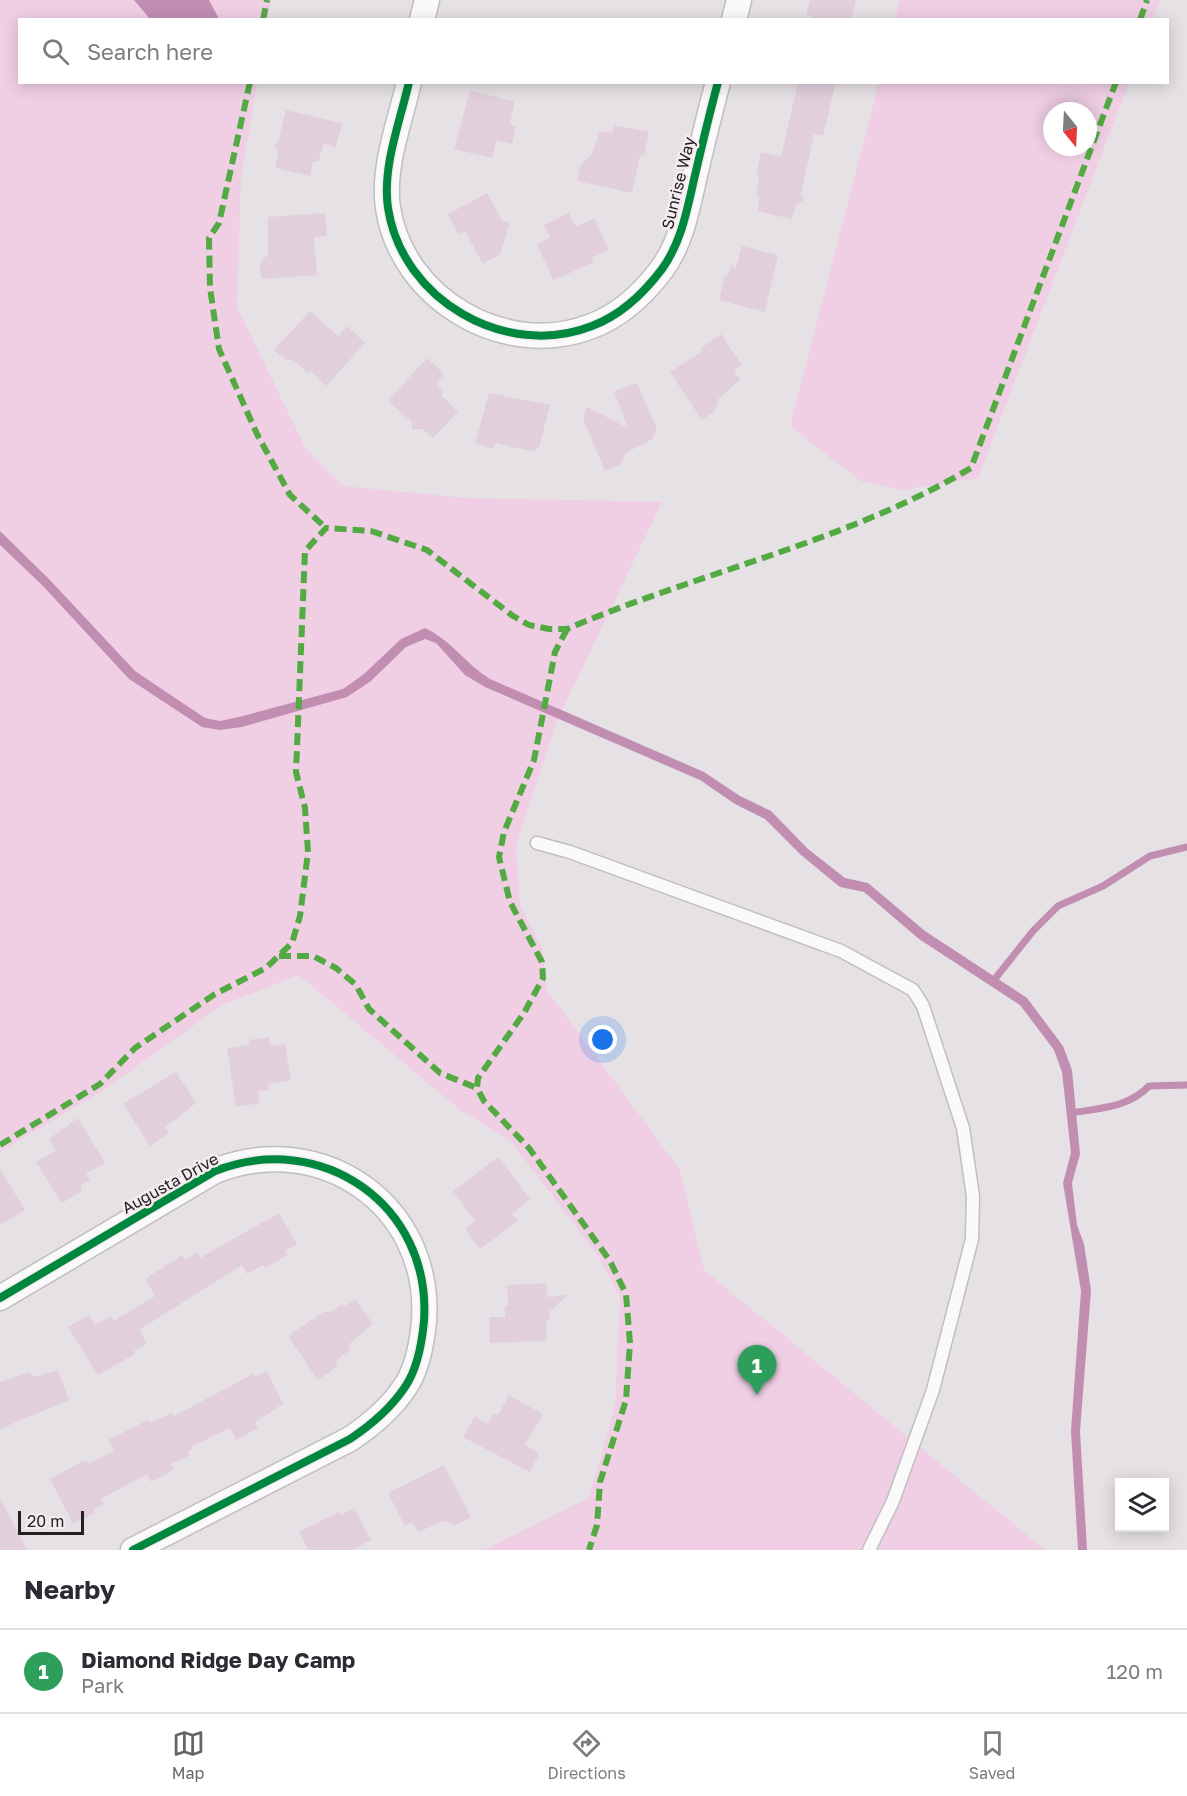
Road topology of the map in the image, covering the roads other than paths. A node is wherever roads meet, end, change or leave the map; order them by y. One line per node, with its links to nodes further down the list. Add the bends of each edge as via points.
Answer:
1 (427, 0): 3 (street)
2 (739, 0): 4 (street)
3 (422, 18)
4 (735, 18)
5 (408, 84): 6 (street, Sunrise Way, via 387,180 388,209 409,262 424,285 466,317 510,332 545,334 592,326 617,313 663,268 681,230)
6 (718, 84)
7 (537, 843): 10 (lane, via 841,951 913,990 923,1006 963,1128 972,1196 972,1239 933,1390 892,1501)
8 (0, 1298): 9 (street, Augusta Drive, via 215,1171 252,1160 301,1160 348,1177 388,1210 409,1244 420,1272 425,1304 423,1335 416,1365 393,1403 350,1439)
9 (133, 1550)
10 (869, 1550)

